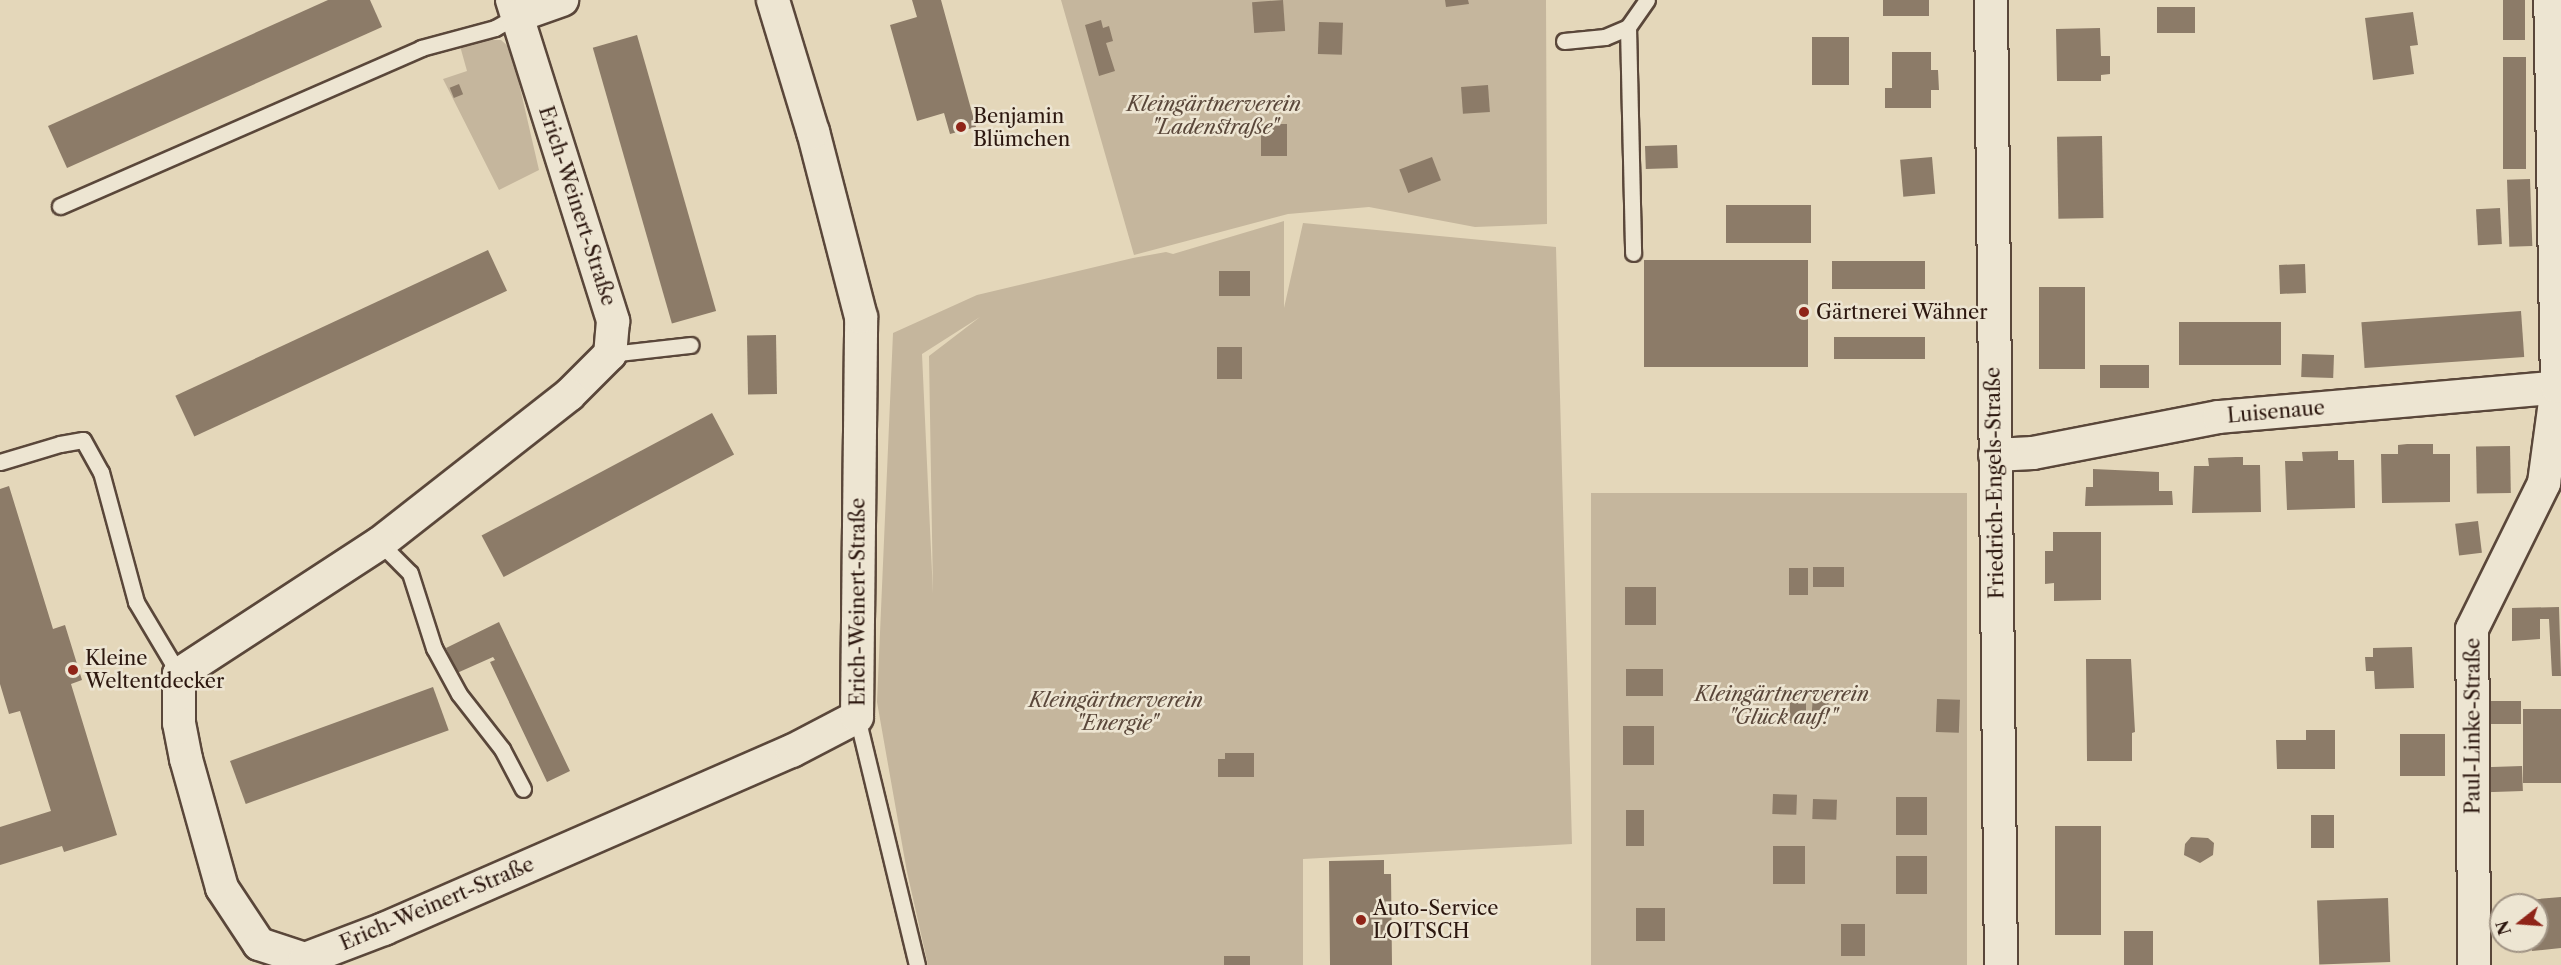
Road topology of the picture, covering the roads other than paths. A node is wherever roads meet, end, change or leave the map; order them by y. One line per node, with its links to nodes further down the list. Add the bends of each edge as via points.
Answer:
1 (562, 0): 6 (street)
2 (773, 0): 18 (street, Erich-Weinert-Straße, via 813,132 861,316)
3 (1647, 0): 7 (lane)
4 (1991, 0): 14 (street, Friedrich-Engels-Straße)
5 (2550, 0): 13 (street, Paul-Linke-Straße)
6 (514, 8): 9 (lane, via 495,28 421,48); 12 (street, Erich-Weinert-Straße, via 613,321)
7 (1628, 27): 8 (lane, via 1605,38); 10 (lane)
8 (1564, 41)
9 (60, 206)
10 (1633, 253)
11 (690, 345): 12 (lane)
12 (610, 354): 16 (street, via 569,395)
13 (2559, 387): 14 (street, Luisenaue, via 2220,417 2033,453); 22 (street, Paul-Linke-Straße, via 2544,483 2472,629)
14 (1995, 455): 21 (street, Friedrich-Engels-Straße)
15 (0, 462): 17 (lane, via 82,440 101,472 136,602)
16 (380, 543): 17 (street); 19 (lane, via 410,573 434,648 459,694 502,749)
17 (179, 674): 18 (street, Erich-Weinert-Straße, via 179,723 202,825 222,888 259,944 304,959 384,929 781,756)
18 (857, 717): 20 (lane)
19 (523, 789)
20 (917, 965)
21 (2001, 965)
22 (2474, 965)

